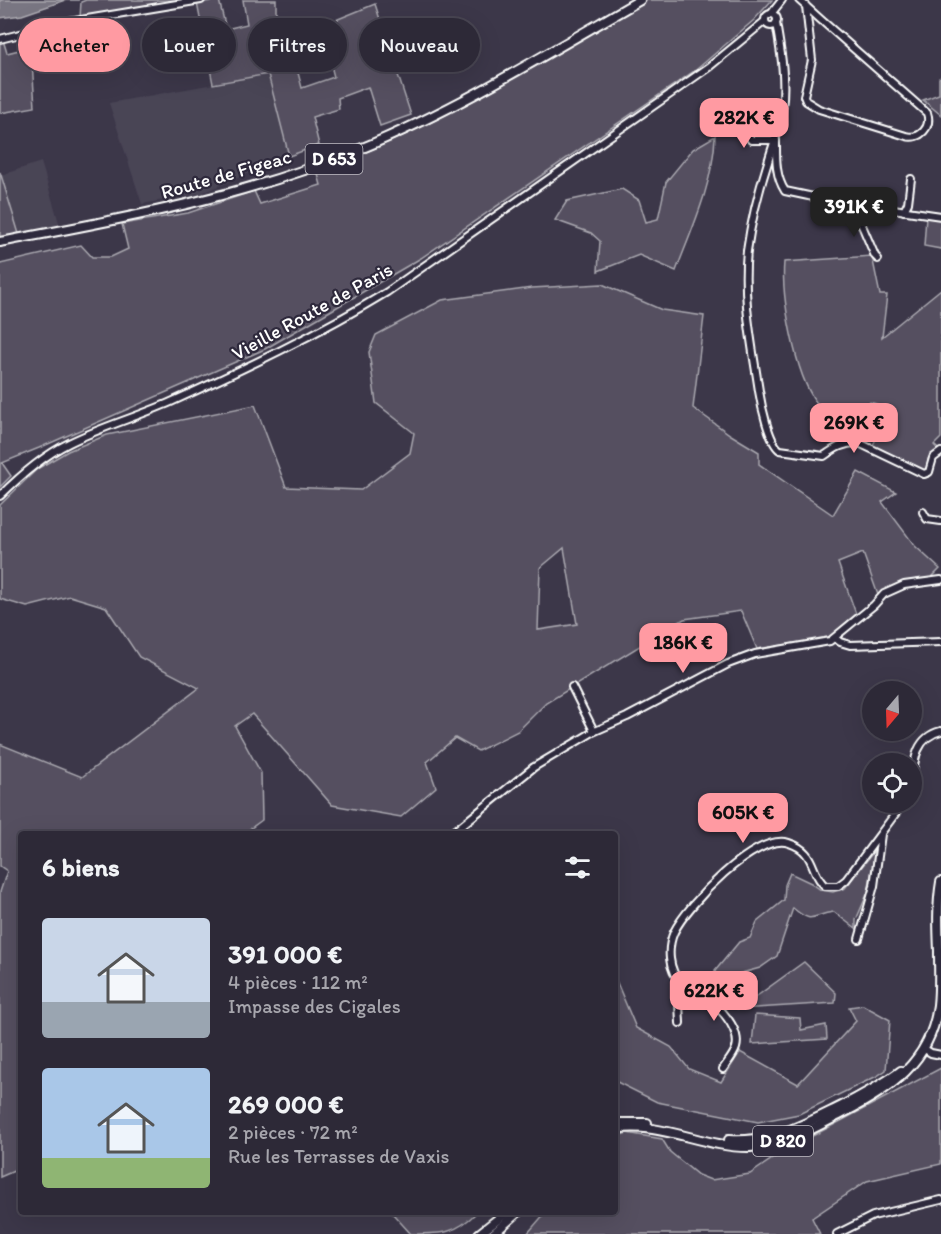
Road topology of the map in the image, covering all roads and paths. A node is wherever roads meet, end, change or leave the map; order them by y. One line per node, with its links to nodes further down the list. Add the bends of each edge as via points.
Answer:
1 (201, 0): 7 (street, via 69,22)
2 (640, 0): 14 (main road, Route de Figeac / D 653, via 479,92 359,150 241,191)
3 (799, 0): 5 (street)
4 (781, 1): 6 (street)
5 (806, 6): 5 (street, via 927,113 924,131 914,138 819,109 806,101 812,60)
6 (771, 21): 9 (street, via 783,58 782,110); 17 (street, Vieille Route de Paris, via 387,292 189,394 69,443 35,465)
7 (0, 39)
8 (739, 115): 9 (street, via 751,140)
9 (776, 140): 11 (street, via 780,183 785,191); 16 (street, via 747,249 745,293 762,408 775,446 824,456 850,442 859,442 924,474)
10 (910, 179): 12 (street)
11 (852, 202): 12 (street); 15 (street)
12 (904, 211): 13 (street)
13 (941, 216)
14 (0, 242)
15 (878, 260)
16 (941, 452)
17 (0, 496)
18 (923, 512): 19 (street, via 927,519)
19 (941, 520)
20 (941, 579): 21 (street, via 904,585 884,594)
21 (836, 638): 22 (street, via 850,645); 24 (street, via 755,654 728,664)
22 (941, 642)
23 (572, 687): 24 (street)
24 (594, 731): 28 (street, via 534,767)
25 (941, 731): 26 (street, via 924,740)
26 (916, 753)
27 (896, 813): 29 (street)
28 (455, 831)
29 (881, 832): 31 (street, via 874,886); 32 (street, via 838,886 825,886 818,880 811,859 783,841 746,856 706,890 675,930 670,958 672,973)
30 (941, 882): 34 (main road, D 820, via 938,1006)
31 (859, 939)
32 (681, 983): 33 (street); 36 (street, via 707,997 731,1024 736,1049)
33 (680, 1023)
34 (923, 1048): 35 (street); 37 (main road, D 820, via 906,1067 879,1086 793,1130 768,1138 726,1140 656,1124); 38 (main road, D 820, via 912,1066 893,1084 798,1136 773,1144 731,1146 661,1130)
35 (941, 1055)
36 (723, 1069)
37 (618, 1123)
38 (618, 1129)
39 (941, 1200): 44 (street, via 873,1216)
40 (503, 1215): 42 (main road)
41 (515, 1215): 43 (main road)
42 (479, 1234)
43 (493, 1234)
44 (837, 1234)

